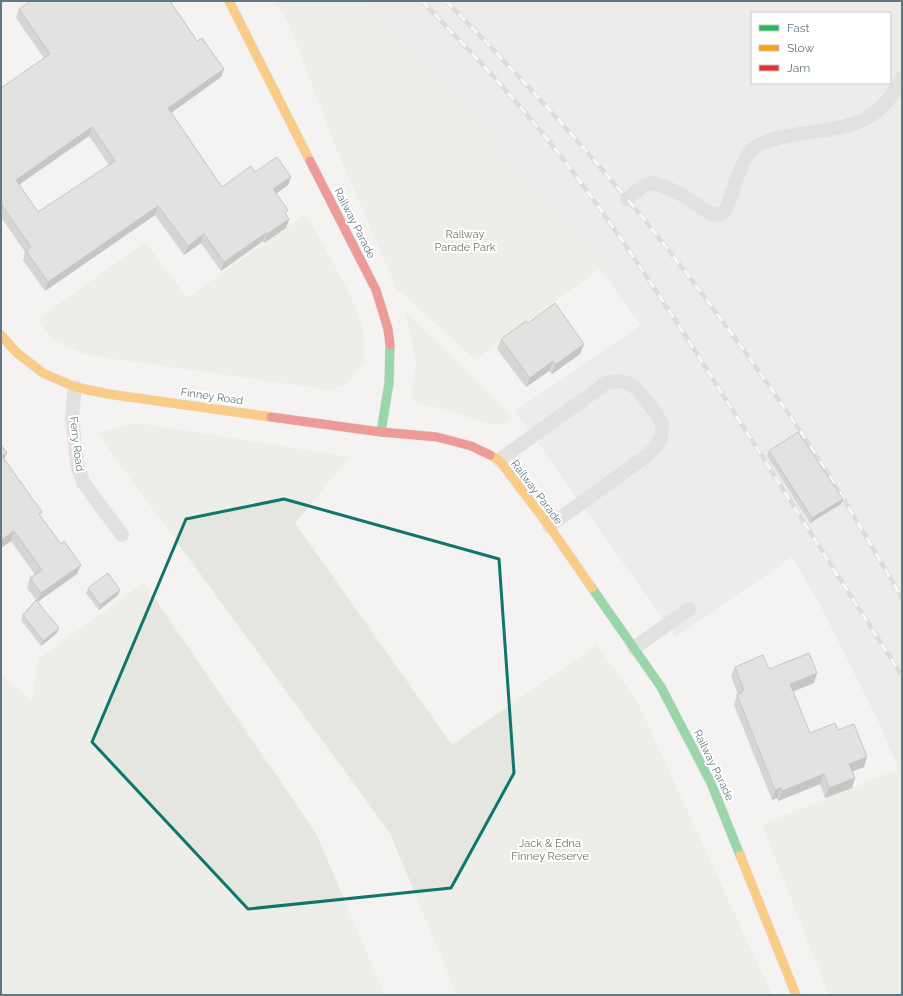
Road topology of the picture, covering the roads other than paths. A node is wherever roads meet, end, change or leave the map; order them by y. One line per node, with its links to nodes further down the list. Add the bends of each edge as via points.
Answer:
1 (229, 1): 6 (street, Railway Parade, via 376,290 389,334 391,351)
2 (902, 78): 3 (lane, via 886,102 872,115 859,122 844,127 771,139 754,148 744,163 726,209 720,214 710,214 668,188 653,183 643,186)
3 (627, 199)
4 (1, 336): 5 (street, Finney Road, via 16,352 43,373)
5 (75, 387): 6 (street, Finney Road, via 108,394); 9 (lane, Ferry Road, via 72,416 77,464 82,482)
6 (382, 432): 7 (street, Railway Parade, via 437,437 471,446)
7 (498, 460): 8 (street, Railway Parade); 8 (lane, via 612,381 633,385 661,421 661,438 648,455)
8 (549, 526): 11 (street, Railway Parade)
9 (122, 535)
10 (689, 609): 11 (lane)
11 (634, 648): 12 (street, Railway Parade, via 661,688 711,783)
12 (796, 995)

